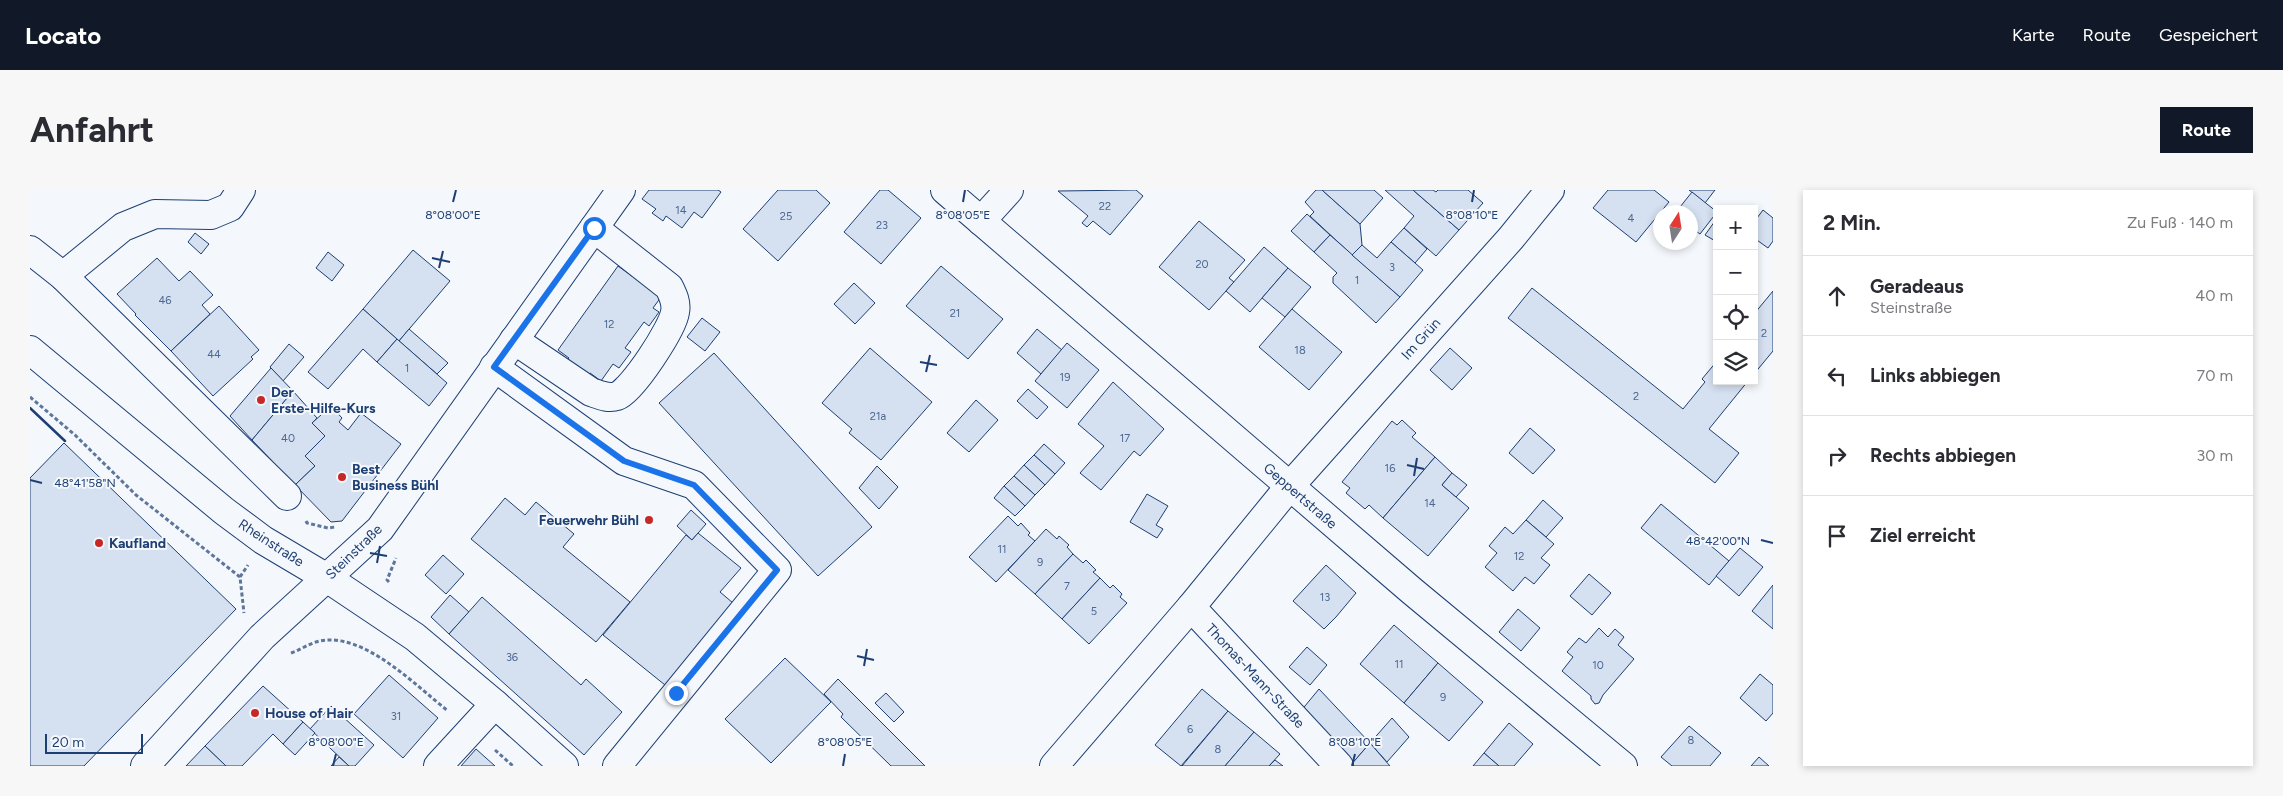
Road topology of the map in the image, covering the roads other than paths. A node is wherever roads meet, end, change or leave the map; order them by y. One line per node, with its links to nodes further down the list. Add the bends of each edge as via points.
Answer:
1 (241, 190): 9 (street, via 230,207 211,215 155,214 123,227)
2 (621, 190): 7 (street, Steinstraße)
3 (945, 190): 6 (street, Geppertstraße)
4 (1009, 190): 6 (street)
5 (1550, 190): 13 (street, Im Grün)
6 (982, 221): 13 (street, Geppertstraße)
7 (594, 228): 10 (street, Steinstraße); 10 (street, via 669,287 674,297 676,311 671,328 629,388 618,396 605,397 591,392)
8 (30, 250): 9 (street)
9 (63, 276): 14 (street)
10 (514, 340): 12 (street, Steinstraße)
11 (30, 350): 15 (street, Rheinstraße, via 224,511 262,540)
12 (494, 367): 15 (street, Steinstraße, via 380,529); 22 (street, via 624,461 694,485 777,570)
13 (1289, 487): 16 (street); 18 (street, Geppertstraße)
14 (287, 496)
15 (327, 578): 17 (street, Rheinstraße, via 415,637); 19 (street, Steinstraße, via 262,637)
16 (1191, 607): 23 (street); 24 (street, Thomas-Mann-Straße)
17 (495, 704): 20 (street); 21 (street, Rheinstraße)
18 (1616, 764)
19 (145, 766)
20 (438, 766)
21 (564, 766)
22 (617, 766)
23 (1054, 766)
24 (1339, 766)

